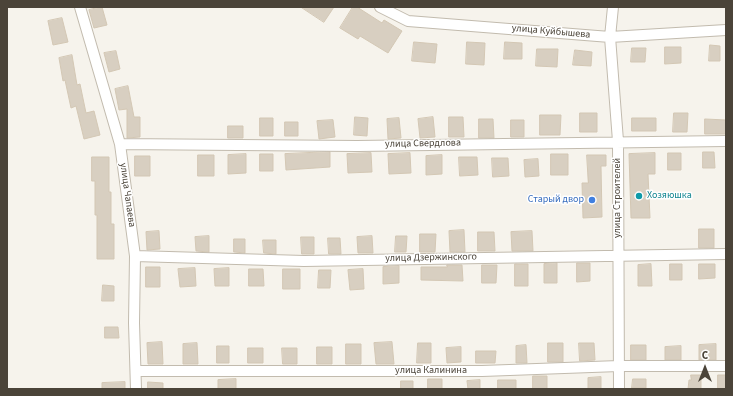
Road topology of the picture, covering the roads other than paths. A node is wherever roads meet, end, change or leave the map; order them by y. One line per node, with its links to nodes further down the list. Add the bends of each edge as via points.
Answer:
1 (80, 7): 8 (street, улица Чапаева)
2 (380, 7): 5 (street, улица Куйбышева, via 408,21)
3 (613, 7): 5 (street, улица Строителей)
4 (726, 30): 5 (street, улица Куйбышева)
5 (610, 37): 6 (street, улица Строителей)
6 (618, 141): 7 (street, улица Свердлова); 8 (street, улица Свердлова, via 357,146); 10 (street, улица Строителей)
7 (726, 141)
8 (120, 144): 11 (street, улица Чапаева)
9 (726, 254): 10 (street, улица Дзержинского)
10 (618, 255): 11 (street, улица Дзержинского, via 304,261); 12 (street, улица Строителей)
11 (135, 256): 14 (street, улица Чапаева)
12 (619, 366): 13 (street, улица Калинина); 14 (street, улица Калинина, via 482,371); 16 (street, улица Строителей)
13 (726, 366)
14 (136, 371): 15 (street, улица Чапаева)
15 (136, 389)
16 (619, 389)

